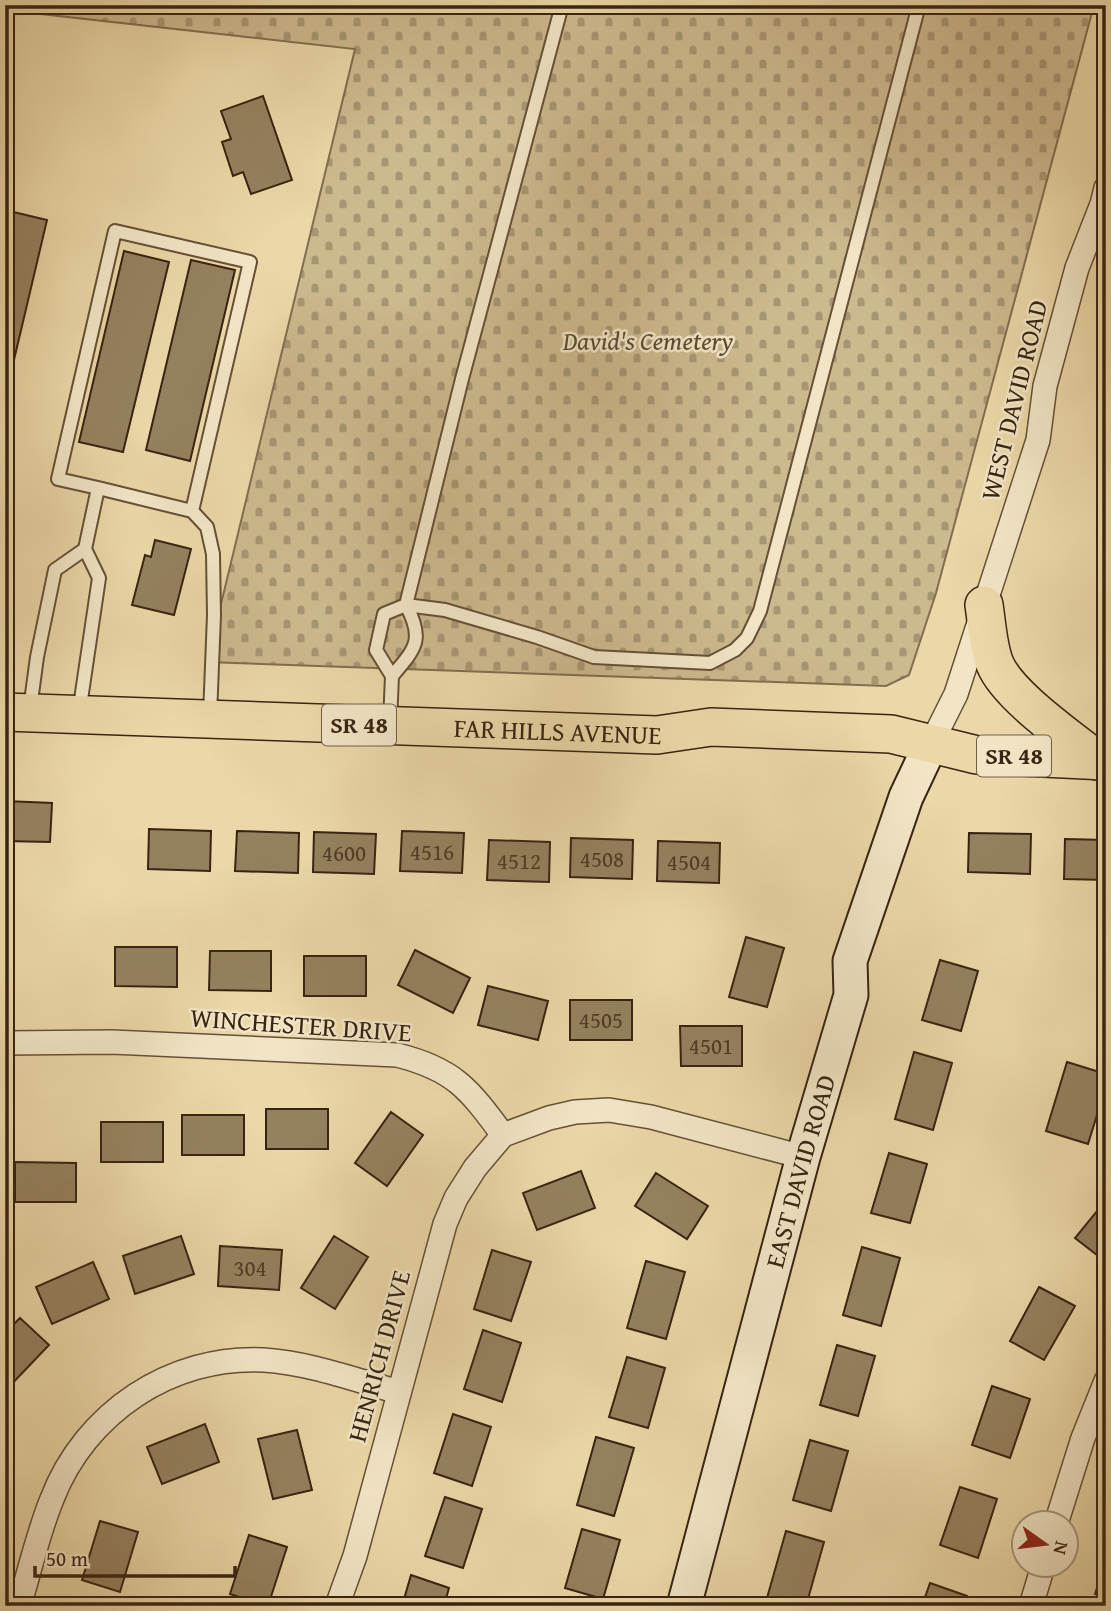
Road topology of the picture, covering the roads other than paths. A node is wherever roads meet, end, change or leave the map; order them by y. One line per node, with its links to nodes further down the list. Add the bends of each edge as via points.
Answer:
1 (562, 5): 9 (lane)
2 (919, 5): 9 (lane, via 763,598 747,638 710,663 594,657 445,610)
3 (1106, 188): 4 (street, WEST DAVID ROAD)
4 (1101, 220): 5 (street, WEST DAVID ROAD)
5 (1096, 244): 10 (street, WEST DAVID ROAD, via 1077,268 1045,386 1038,440)
6 (98, 488): 7 (lane); 7 (lane, via 58,479 116,231 250,262); 8 (lane)
7 (192, 511): 14 (lane, via 207,527 213,554)
8 (85, 549): 12 (lane, via 55,570 37,657); 13 (lane, via 99,578)
9 (406, 605): 11 (lane, via 417,624 413,651); 11 (lane, via 384,614 376,650)
10 (984, 606): 16 (street, WEST DAVID ROAD, via 957,694); 17 (main road, via 995,664 1009,685)
11 (392, 676): 15 (lane)
12 (17, 713): 13 (main road, FAR HILLS AVENUE / SR 48)
13 (79, 716): 14 (main road, FAR HILLS AVENUE / SR 48)
14 (210, 720): 15 (main road, FAR HILLS AVENUE / SR 48)
15 (390, 726): 16 (main road, FAR HILLS AVENUE / SR 48, via 657,735 712,727 891,734)
16 (931, 744): 17 (main road, FAR HILLS AVENUE / SR 48, via 977,754); 20 (street, EAST DAVID ROAD, via 906,797 850,961 851,995)
17 (1102, 761)
18 (5, 1043): 19 (street, WINCHESTER DRIVE, via 112,1042 397,1055 452,1076)
19 (503, 1135): 20 (street, via 549,1118 609,1110); 22 (street, HENRICH DRIVE, via 475,1168 445,1224)
20 (803, 1157): 27 (street, EAST DAVID ROAD)
21 (1106, 1381): 23 (street)
22 (398, 1392): 25 (street, via 263,1360 220,1362 150,1385 98,1425 69,1464 52,1499); 26 (street, HENRICH DRIVE, via 355,1556)
23 (1060, 1510)
24 (1039, 1580): 28 (street)
25 (19, 1606)
26 (337, 1606)
27 (684, 1606)
28 (1031, 1606)

